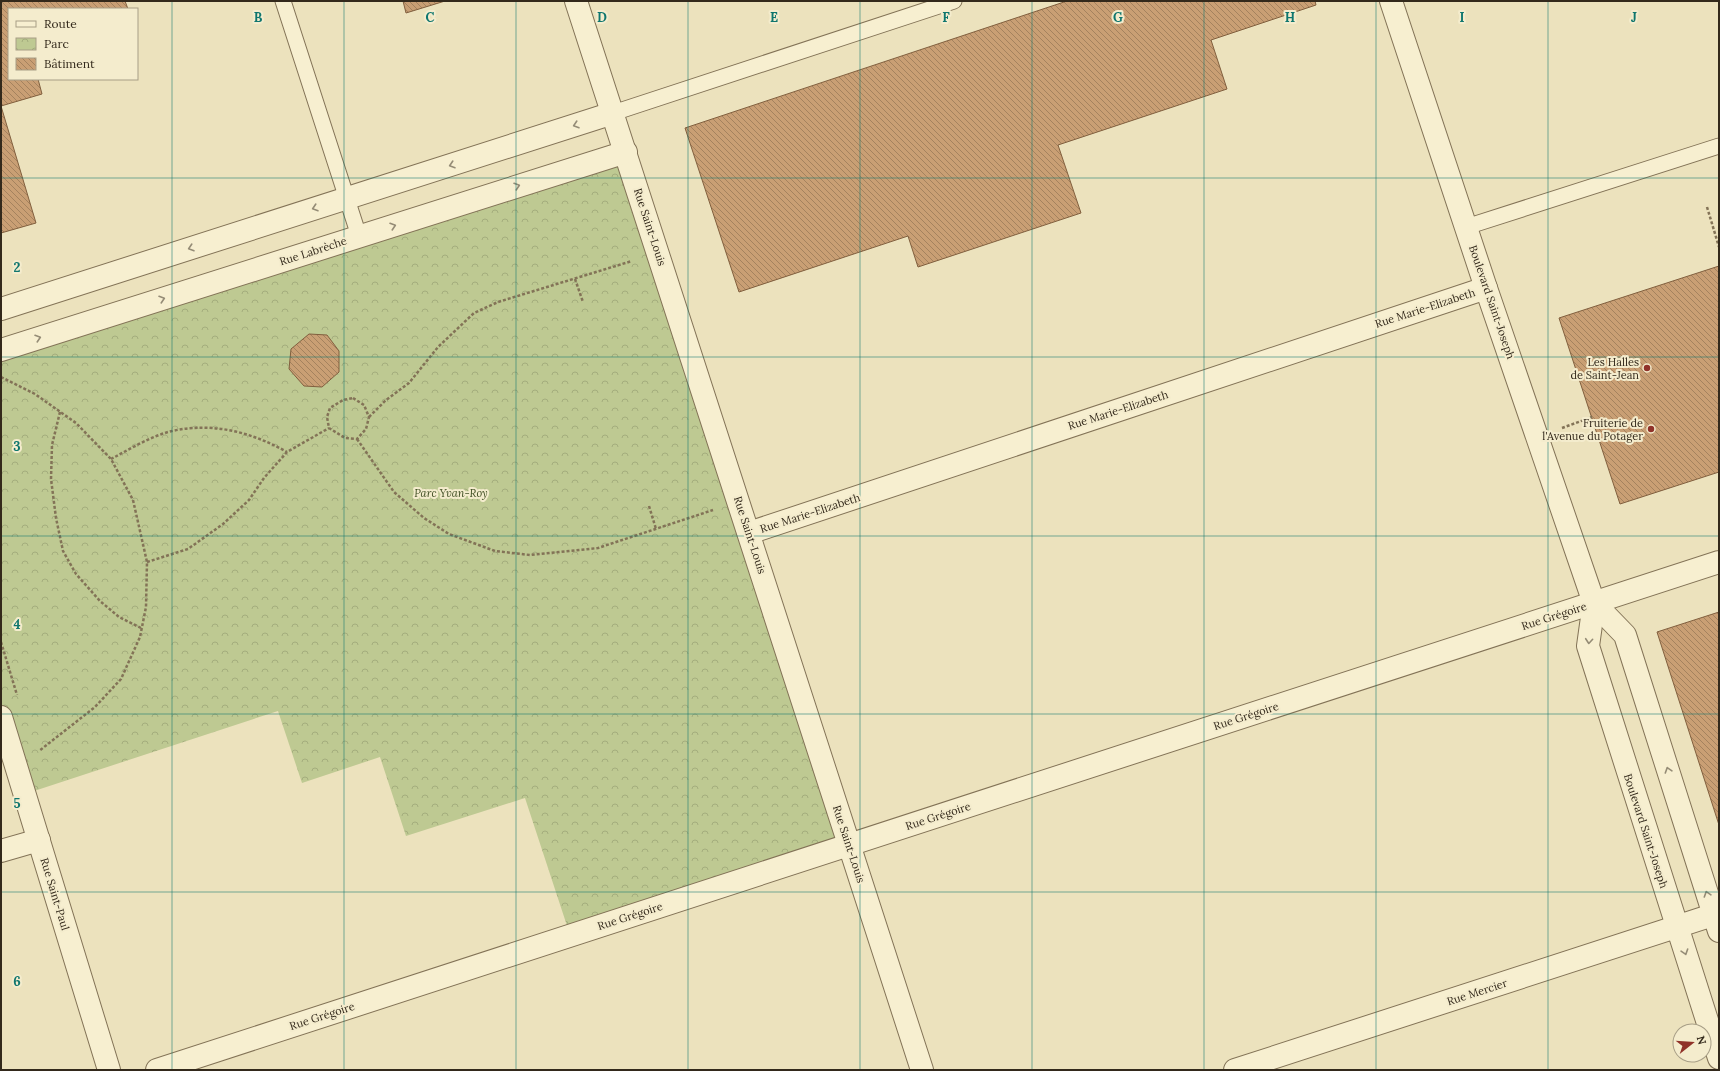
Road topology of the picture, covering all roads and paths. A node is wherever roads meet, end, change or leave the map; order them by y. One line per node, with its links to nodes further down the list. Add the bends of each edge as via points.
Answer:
1 (283, 1): 8 (lane)
2 (576, 1): 5 (street, Rue Saint-Louis)
3 (954, 1): 5 (lane)
4 (1391, 1): 10 (street, Boulevard Saint-Joseph)
5 (613, 113): 7 (street, Rue Saint-Louis); 8 (street, one-way to 8)
6 (1719, 146): 10 (lane)
7 (626, 152): 11 (street, Rue Labrèche, one-way to 7); 13 (street, Rue Saint-Louis)
8 (347, 198): 11 (lane); 17 (street, one-way to 17)
9 (1707, 207): 12 (path)
10 (1466, 227): 15 (street, Boulevard Saint-Joseph)
11 (359, 236): 18 (street, Rue Labrèche, one-way to 11)
12 (1719, 247)
13 (658, 253): 14 (path); 28 (street, Rue Saint-Louis)
14 (575, 279): 16 (path); 21 (path, via 498,302 474,312 438,347 409,384 386,400)
15 (1486, 288): 24 (street, Boulevard Saint-Joseph); 31 (street, Rue Marie-Elizabeth)
16 (583, 302)
17 (1, 309)
18 (1, 350)
19 (1, 377): 20 (path, via 35,394)
20 (60, 412): 27 (path, via 76,423); 35 (path, via 52,445 51,479 56,518 64,551 76,574 100,600 119,617)
21 (369, 417): 23 (path, via 364,405 353,398 343,400 330,408 327,417); 25 (path, via 366,429)
22 (1592, 417): 24 (path)
23 (329, 428): 25 (path, via 345,438); 26 (path)
24 (1538, 437): 34 (street, Boulevard Saint-Joseph)
25 (357, 439): 30 (path, via 394,492 424,518 449,534 495,551 530,556 598,548)
26 (288, 452): 27 (path, via 247,433 206,427 172,432); 32 (path, via 264,478 249,500 223,524 188,549)
27 (111, 459): 32 (path, via 133,500)
28 (739, 502): 30 (path); 31 (street, Rue Saint-Louis)
29 (649, 506): 30 (path)
30 (656, 529)
31 (749, 533): 40 (street, Rue Saint-Louis)
32 (147, 562): 35 (path, via 146,607)
33 (1719, 562): 34 (street, Rue Grégoire)
34 (1594, 603): 40 (street, Rue Grégoire); 42 (street, Boulevard Saint-Joseph, one-way to 34, via 1625,635); 43 (street, Boulevard Saint-Joseph, one-way to 43, via 1588,646)
35 (141, 628): 38 (path, via 140,637 121,679 95,707 34,755)
36 (1, 717): 37 (street, Rue Saint-Paul)
37 (7, 760): 38 (street, Rue Saint-Paul)
38 (21, 783): 39 (street, Rue Saint-Paul)
39 (39, 840): 41 (street); 45 (street, Rue Saint-Paul)
40 (850, 845): 46 (street, Rue Grégoire); 47 (street, Rue Saint-Louis)
41 (1, 851)
42 (1717, 920): 43 (street, Rue Mercier)
43 (1677, 927): 44 (street, Boulevard Saint-Joseph, one-way to 44); 48 (street, Rue Mercier)
44 (1719, 1058)
45 (110, 1070)
46 (157, 1070)
47 (922, 1070)
48 (1235, 1070)

